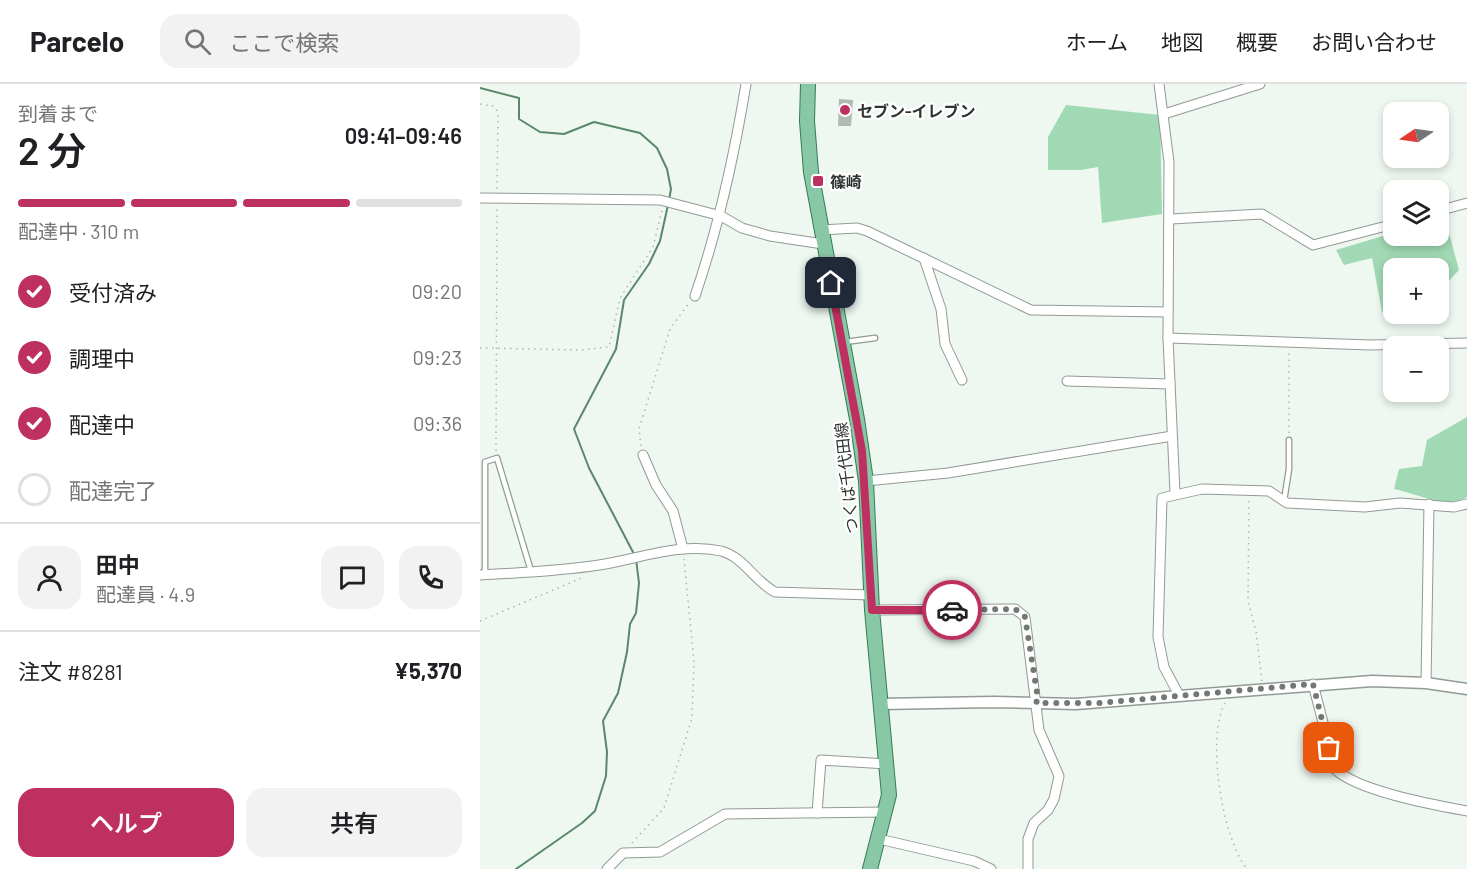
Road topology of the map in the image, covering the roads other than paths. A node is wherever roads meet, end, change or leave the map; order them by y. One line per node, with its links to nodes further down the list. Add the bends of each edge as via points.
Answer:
1 (746, 84): 9 (street)
2 (808, 84): 12 (main road, つくば千代田線, via 808,150)
3 (1159, 84): 5 (street)
4 (1260, 84): 5 (street)
5 (1164, 114): 10 (street)
6 (480, 198): 9 (street, via 664,201)
7 (1467, 203): 8 (street)
8 (1449, 208)
9 (721, 216): 12 (street, via 752,231); 14 (street)
10 (1171, 219): 11 (street, via 1262,214 1313,245); 15 (street)
11 (1383, 227)
12 (822, 237): 13 (street, via 857,228); 18 (main road, つくば千代田線)
13 (924, 258): 15 (street, via 1031,310); 20 (street, via 941,309 945,344)
14 (695, 296)
15 (1168, 312): 17 (street)
16 (874, 338): 18 (lane)
17 (1168, 338): 19 (street); 22 (street)
18 (842, 342): 26 (main road, つくば千代田線)
19 (1467, 343)
20 (963, 380)
21 (1067, 381): 22 (street)
22 (1170, 384): 23 (street)
23 (1172, 436): 26 (street, via 948,473); 27 (street)
24 (1289, 440): 28 (lane)
25 (643, 455): 31 (street, via 673,511)
26 (866, 482): 34 (main road, つくば千代田線)
27 (1175, 493): 28 (street, via 1202,489 1269,491); 39 (street, via 1162,498 1158,637 1164,667)
28 (1284, 501): 29 (street, via 1365,507)
29 (1429, 504): 30 (street); 36 (street)
30 (1467, 504)
31 (683, 549): 32 (street, via 597,565); 34 (street, via 720,551 735,557 775,592)
32 (531, 571): 33 (street); 33 (lane, via 497,458 485,462)
33 (483, 575)
34 (871, 595): 35 (main road, つくば千代田線)
35 (872, 610): 40 (street, via 1015,609 1025,617); 41 (main road, つくば千代田線)
36 (1426, 683): 37 (street); 38 (street)
37 (1313, 684): 39 (street); 43 (street, via 1335,769 1342,776 1383,791)
38 (1467, 689)
39 (1179, 695): 40 (street, via 1076,705)
40 (1036, 703): 41 (street); 50 (street, via 1040,730 1059,776 1054,799 1028,839)
41 (880, 704): 42 (main road, つくば千代田線)
42 (887, 764): 44 (main road, つくば千代田線); 45 (street, via 821,760)
43 (1467, 811)
44 (886, 812): 45 (street); 46 (main road, つくば千代田線)
45 (817, 813): 47 (street, via 725,814 660,852 623,853)
46 (879, 839): 48 (main road, つくば千代田線); 49 (street, via 974,861)
47 (608, 869)
48 (870, 869)
49 (991, 869)
50 (1029, 869)

